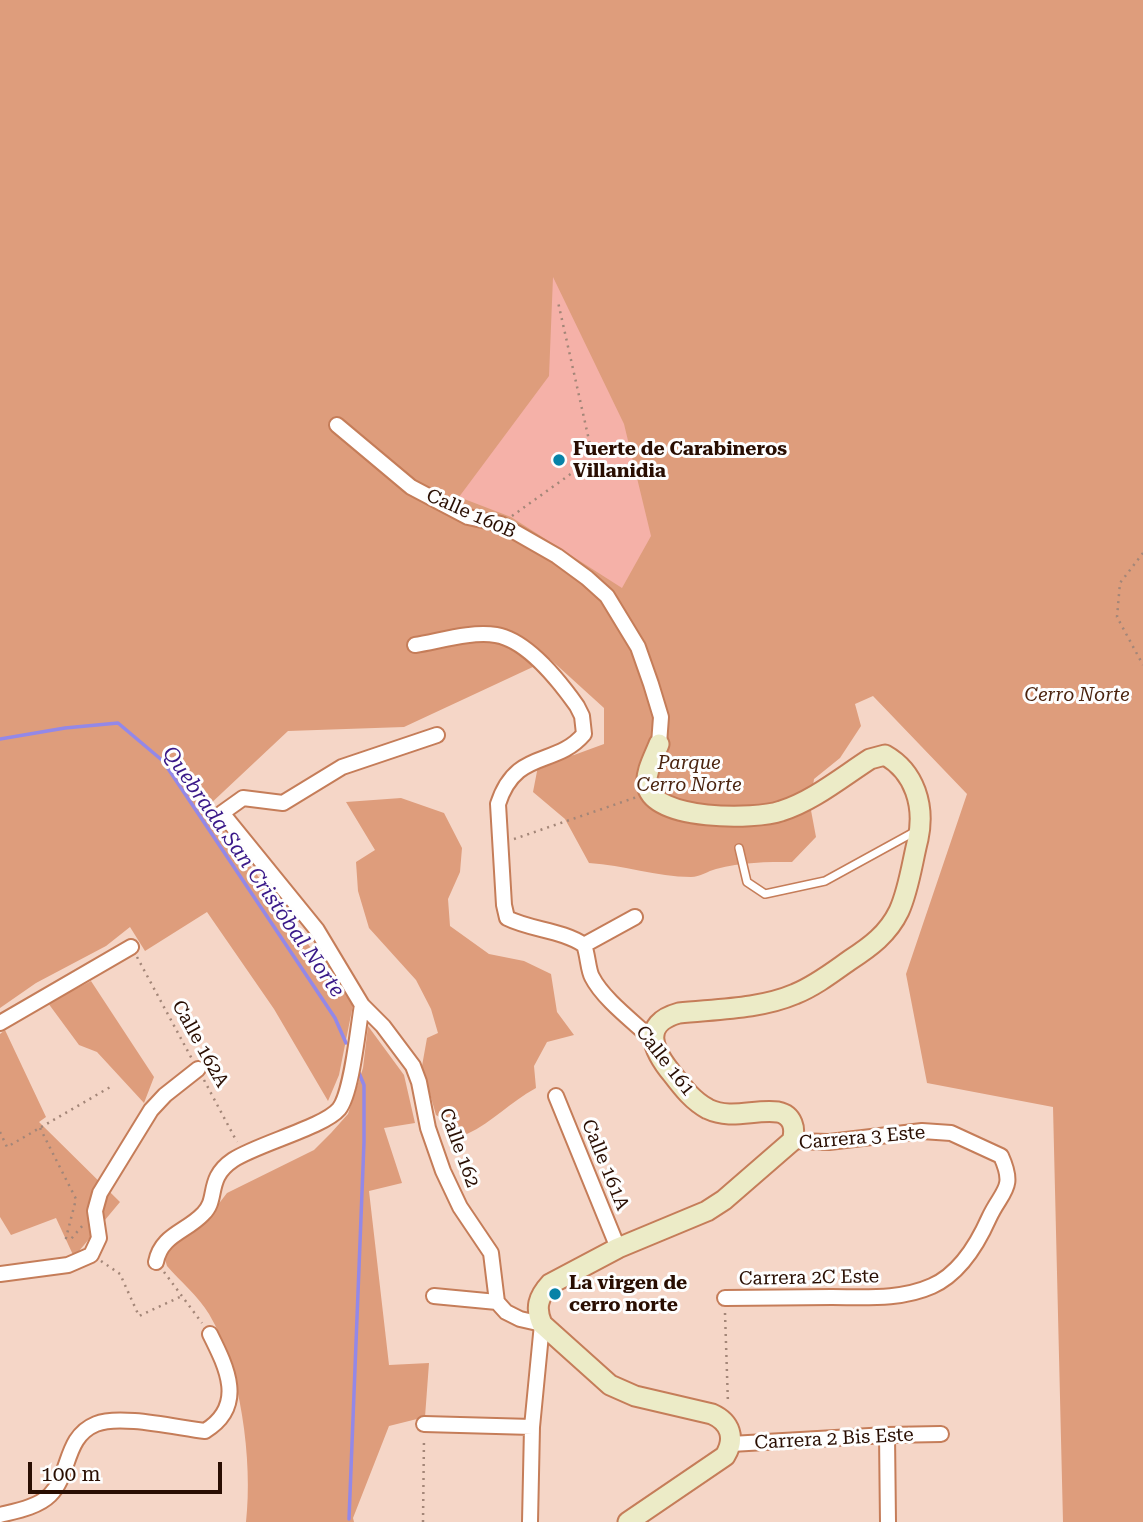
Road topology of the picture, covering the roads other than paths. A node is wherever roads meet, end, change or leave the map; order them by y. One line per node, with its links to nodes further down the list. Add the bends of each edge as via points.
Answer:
1 (337, 425): 4 (street, Calle 160B, via 411,486 468,517 501,524 557,556 607,596 638,647 652,684 661,717)
2 (415, 645): 8 (street, via 472,636 510,639 554,678 582,716 584,734 575,745 524,765 502,789 498,804 507,918)
3 (437, 735): 10 (street, Calle 162, via 342,766 283,803 243,798 222,813 317,930)
4 (659, 744): 5 (street, Calle 160B, via 647,785 664,804 691,812 752,817 799,803 870,759 885,755 900,765 913,784 920,802)
5 (920, 829): 6 (lane, via 825,881 765,894 747,882); 12 (street, via 905,896 873,945 795,995 668,1016 659,1023)
6 (739, 848)
7 (635, 917): 8 (street)
8 (584, 945): 12 (street, Calle 161, via 590,975)
9 (131, 947): 11 (street)
10 (362, 1004): 18 (street, via 339,1109 244,1154 222,1170 205,1213 169,1237); 22 (street, Calle 162, via 413,1066 443,1171 460,1207 491,1253)
11 (0, 1023)
12 (653, 1040): 15 (street, Calle 161, via 663,1062 705,1107 732,1115 778,1112 788,1116)
13 (198, 1069): 19 (street, via 151,1110 100,1193 95,1211 99,1238 91,1255 68,1265)
14 (556, 1096): 17 (street, Calle 161A)
15 (792, 1142): 16 (street, Carrera 3 Este, via 941,1132); 17 (street, Carrera 3 Este, via 707,1211)
16 (1001, 1156): 21 (street, Carrera 2C Este, via 1008,1171 1007,1188 977,1243 933,1286 892,1296)
17 (618, 1248): 23 (street, Carrera 3 Este, via 550,1284 538,1303)
18 (156, 1262)
19 (0, 1274)
20 (434, 1296): 22 (street)
21 (725, 1298)
22 (497, 1302): 23 (street, via 520,1319)
23 (542, 1324): 26 (street); 29 (street, via 610,1385 635,1396 712,1414 721,1418)
24 (210, 1334): 30 (street, via 226,1364 230,1384 224,1414 217,1424 205,1431 119,1420 97,1424 80,1434 70,1449 50,1495)
25 (424, 1424): 26 (street)
26 (531, 1427): 31 (street)
27 (887, 1434): 28 (street, Carrera 2 Bis Este); 29 (street, Carrera 2 Bis Este); 33 (street)
28 (941, 1434)
29 (730, 1436): 32 (street, Carrera 2 Bis Este, via 725,1456)
30 (0, 1515)
31 (530, 1522)
32 (628, 1522)
33 (888, 1522)

